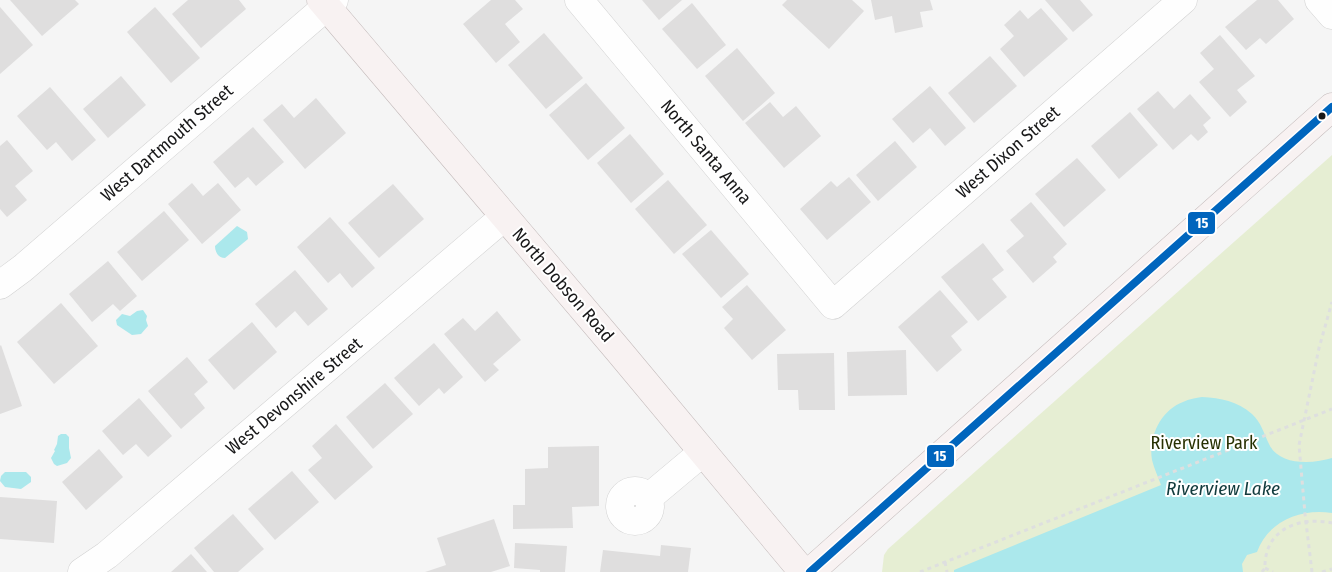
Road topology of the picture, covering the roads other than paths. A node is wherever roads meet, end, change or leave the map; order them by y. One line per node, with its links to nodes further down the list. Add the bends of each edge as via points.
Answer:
1 (579, 0): 9 (street, North Santa Anna)
2 (1183, 0): 9 (street, West Dixon Street)
3 (1319, 0): 5 (street)
4 (327, 2): 7 (main road, North Dobson Road); 8 (street, West Dartmouth Street, via 31,262)
5 (1332, 15)
6 (1332, 107): 14 (main road)
7 (504, 217): 10 (main road, North Dobson Road); 12 (street, West Devonshire Street, via 107,556)
8 (0, 285)
9 (833, 305)
10 (703, 452): 11 (street); 13 (main road, North Dobson Road)
11 (648, 498)
12 (82, 572)
13 (803, 572)
14 (810, 572)

